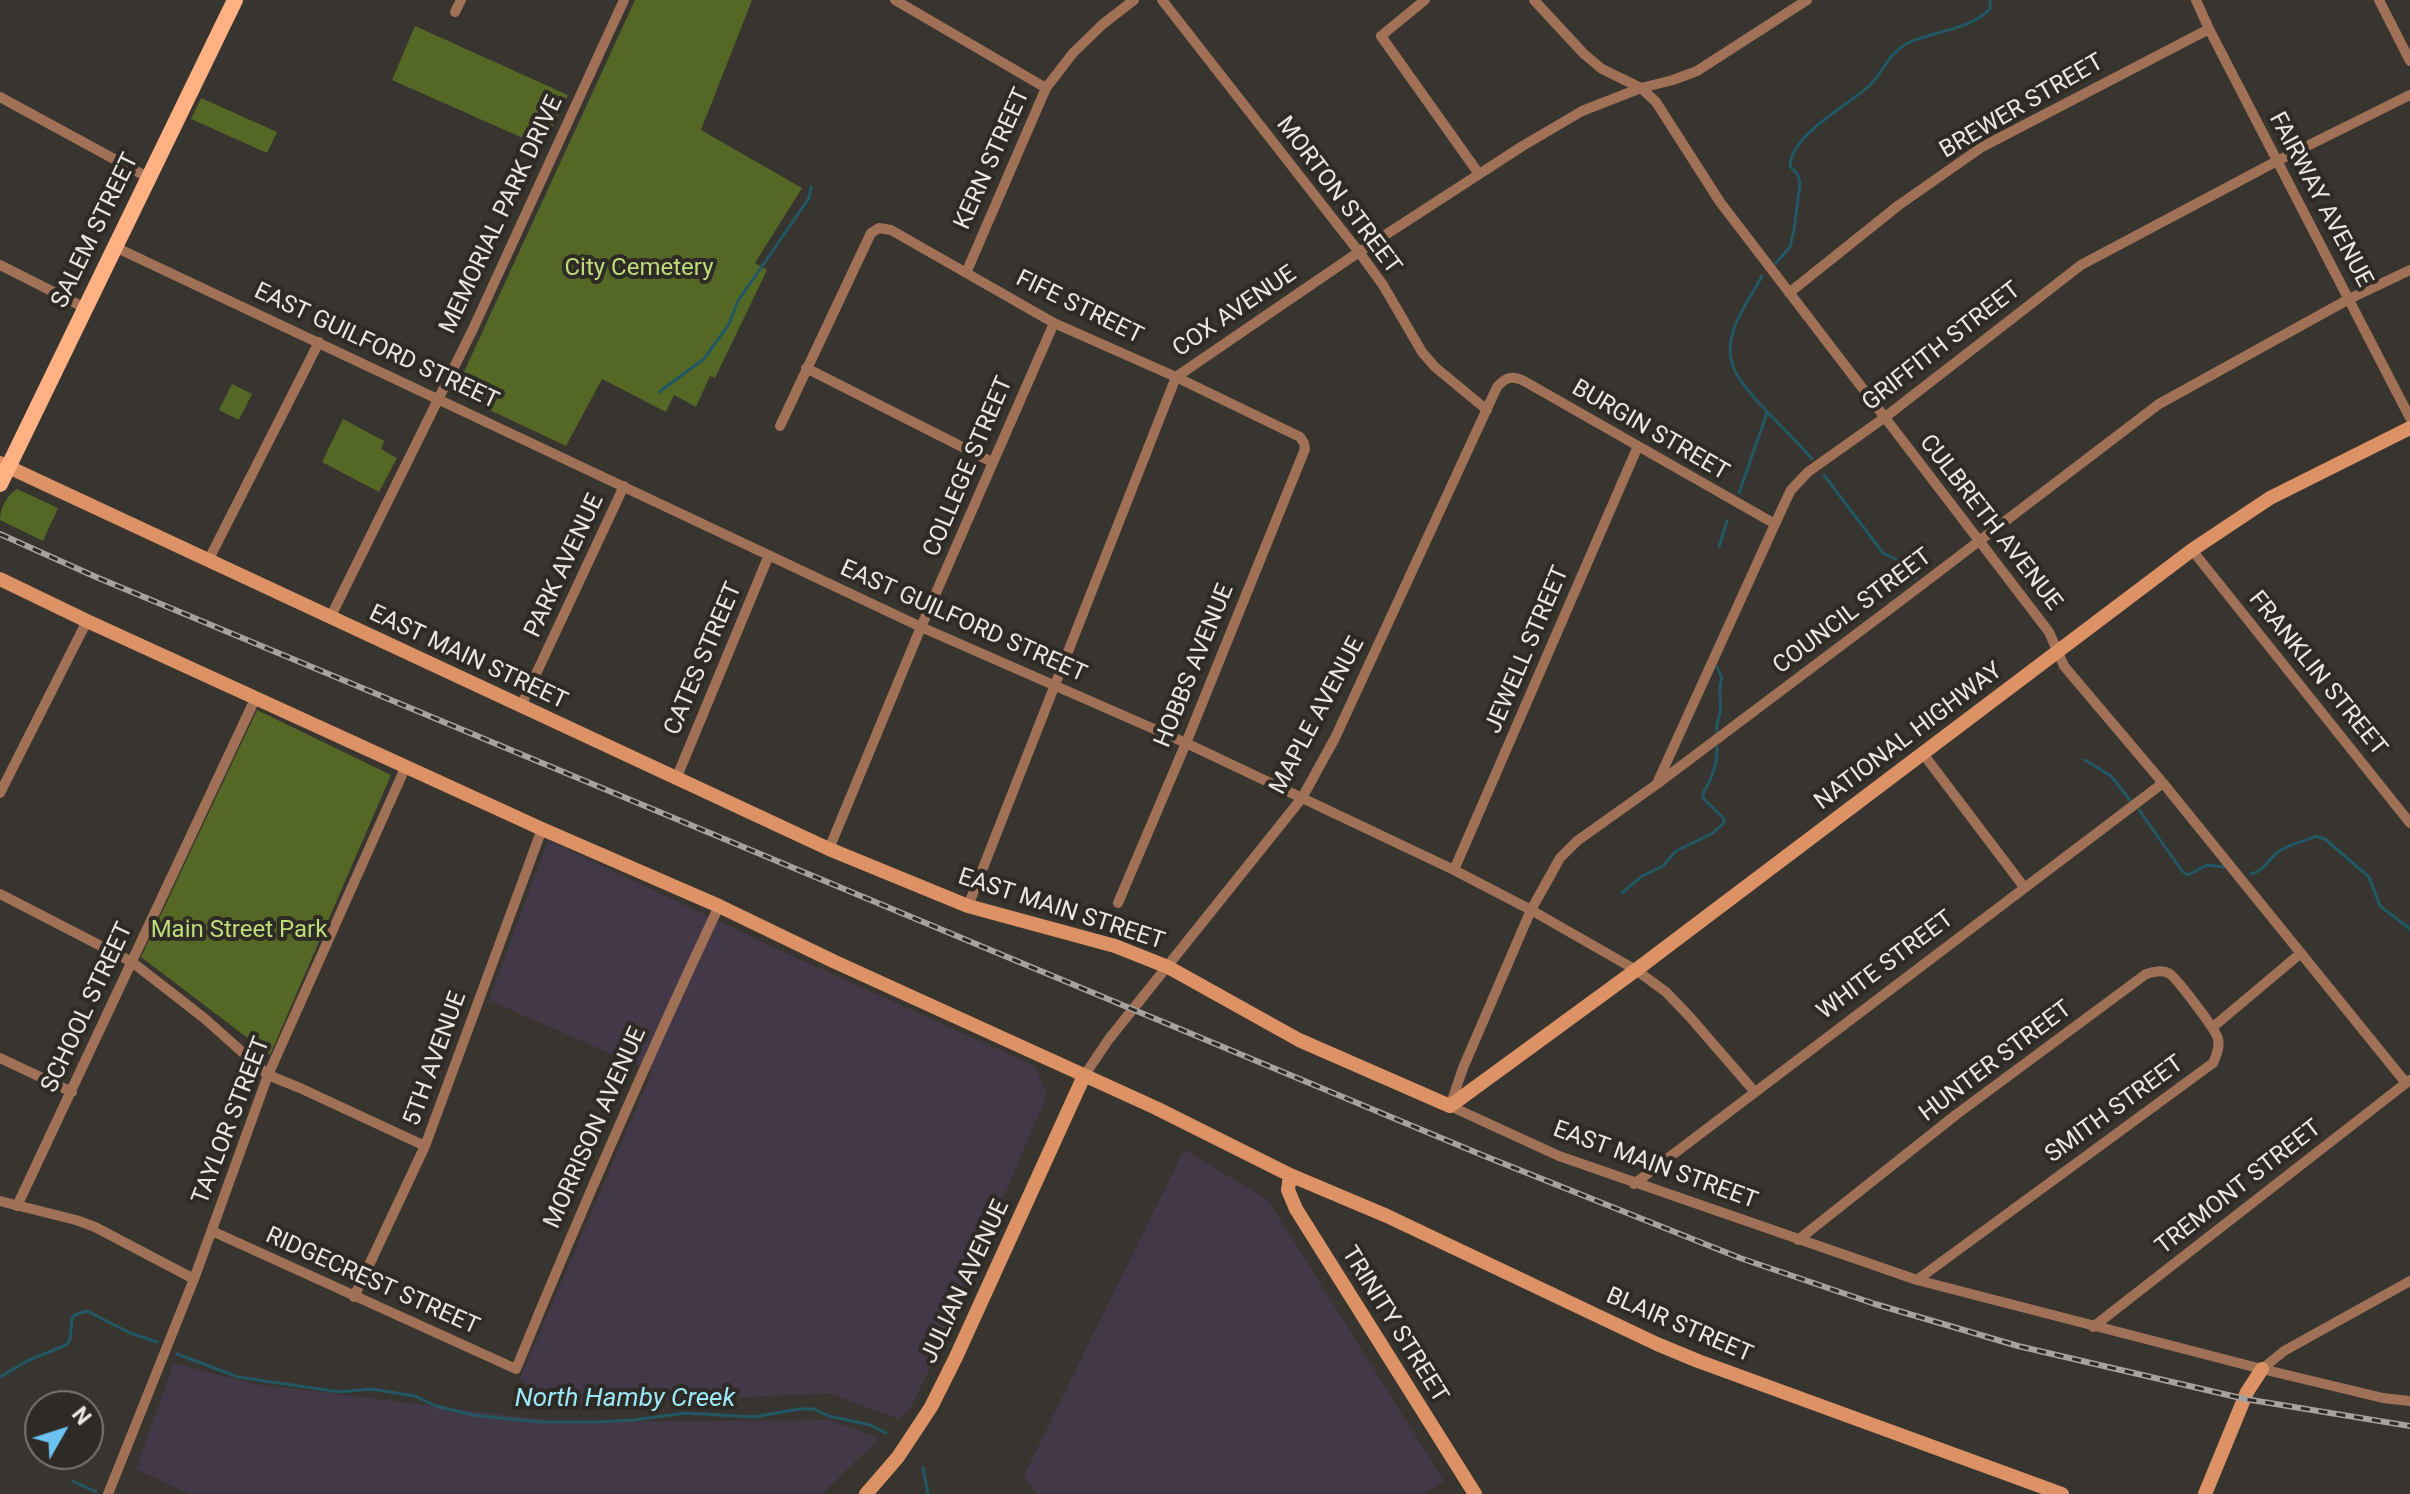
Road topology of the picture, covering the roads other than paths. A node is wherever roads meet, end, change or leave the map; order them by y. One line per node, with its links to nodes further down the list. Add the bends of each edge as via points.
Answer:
1 (235, 0): 21 (main road, SALEM STREET)
2 (461, 0): 12 (street)
3 (624, 0): 35 (street, MEMORIAL PARK DRIVE)
4 (895, 0): 15 (street)
5 (1134, 0): 15 (street, KERN STREET, via 1073,53)
6 (1162, 0): 23 (street, MORTON STREET)
7 (1425, 0): 20 (street, via 1381,36)
8 (1534, 0): 16 (street, CULBRETH AVENUE, via 1602,69)
9 (1807, 0): 16 (street, COX AVENUE, via 1697,71)
10 (2196, 0): 13 (street, FAIRWAY AVENUE)
11 (2379, 0): 14 (street)
12 (455, 12)
13 (2209, 29): 19 (street, FAIRWAY AVENUE); 27 (street, BREWER STREET, via 1982,147)
14 (2410, 61)
15 (1046, 88): 26 (street, KERN STREET)
16 (1641, 88): 20 (street, COX AVENUE, via 1582,111); 27 (street, CULBRETH AVENUE)
17 (2410, 95): 19 (street, GRIFFITH STREET)
18 (0, 97): 21 (street)
19 (2277, 161): 28 (street, FAIRWAY AVENUE); 37 (street, GRIFFITH STREET, via 2081,265)
20 (1479, 174): 23 (street, COX AVENUE)
21 (149, 178): 22 (main road, SALEM STREET)
22 (115, 247): 29 (main road, SALEM STREET); 31 (street, EAST GUILFORD STREET)
23 (1359, 252): 33 (street, COX AVENUE); 36 (street, MORTON STREET, via 1422,352)
24 (0, 265): 29 (street)
25 (2410, 270): 28 (street, COUNCIL STREET)
26 (966, 273): 30 (street, FIFE STREET); 32 (street, FIFE STREET, via 879,228 871,233)
27 (1789, 293): 37 (street, CULBRETH AVENUE)
28 (2349, 299): 38 (street, FAIRWAY AVENUE); 48 (street, COUNCIL STREET, via 2159,404)
29 (85, 308): 44 (main road, SALEM STREET)
30 (1054, 323): 33 (street, FIFE STREET); 43 (street, COLLEGE STREET)
31 (319, 342): 35 (street, EAST GUILFORD STREET); 51 (street)
32 (806, 368): 39 (street); 43 (street)
33 (1176, 377): 41 (street, FIFE STREET); 57 (street, COX AVENUE)
34 (1505, 379): 36 (street, MAPLE AVENUE); 42 (street, BURGIN STREET, via 1524,381)
35 (438, 399): 46 (street, EAST GUILFORD STREET); 53 (street, MEMORIAL PARK DRIVE)
36 (1487, 410): 67 (street, MAPLE AVENUE)
37 (1884, 418): 47 (street, GRIFFITH STREET, via 1808,472 1791,490); 48 (street, CULBRETH AVENUE)
38 (2410, 418)
39 (780, 426)
40 (2410, 428): 49 (street, NATIONAL HIGHWAY, via 2270,498)
41 (1304, 443): 60 (street, HOBBS AVENUE)
42 (1638, 446): 47 (street, BURGIN STREET); 71 (street, JEWELL STREET)
43 (992, 462): 55 (street, COLLEGE STREET)
44 (4, 465): 45 (main road, SALEM STREET); 51 (street, EAST MAIN STREET)
45 (0, 484)
46 (624, 486): 50 (street, EAST GUILFORD STREET); 59 (street, PARK AVENUE)
47 (1775, 524): 65 (street, GRIFFITH STREET)
48 (1979, 542): 56 (street, CULBRETH AVENUE, via 2049,632); 65 (street, COUNCIL STREET)
49 (2192, 550): 56 (street, NATIONAL HIGHWAY); 68 (street, FRANKLIN STREET)
50 (769, 555): 55 (street, EAST GUILFORD STREET); 63 (street, CATES STREET)
51 (208, 561): 53 (street, EAST MAIN STREET)
52 (0, 579): 54 (street)
53 (330, 618): 59 (street, EAST MAIN STREET)
54 (87, 621): 58 (street); 66 (street)
55 (921, 627): 57 (street, EAST GUILFORD STREET); 70 (street, COLLEGE STREET)
56 (2057, 651): 61 (street, NATIONAL HIGHWAY); 64 (street, CULBRETH AVENUE)
57 (1054, 686): 60 (street, EAST GUILFORD STREET); 76 (street, COX AVENUE)
58 (256, 697): 62 (street); 79 (street, SCHOOL STREET)
59 (521, 706): 63 (street, EAST MAIN STREET)
60 (1186, 743): 67 (street, EAST GUILFORD STREET); 74 (street, HOBBS AVENUE)
61 (1924, 755): 72 (street); 81 (street, NATIONAL HIGHWAY)
62 (406, 766): 69 (street); 84 (street, TAYLOR STREET)
63 (676, 779): 70 (street, EAST MAIN STREET)
64 (2163, 783): 72 (street, WHITE STREET); 78 (street, CULBRETH AVENUE)
65 (1657, 784): 77 (street, COUNCIL STREET, via 1577,841 1560,858)
66 (0, 793)
67 (1302, 798): 71 (street, EAST GUILFORD STREET); 80 (street, MAPLE AVENUE)
68 (2410, 823)
69 (542, 829): 75 (street); 90 (street, 5TH AVENUE)
70 (829, 849): 76 (street, EAST MAIN STREET)
71 (1454, 870): 77 (street, EAST GUILFORD STREET)
72 (2024, 887): 87 (street, WHITE STREET)
73 (0, 894): 79 (street)
74 (1118, 903)
75 (719, 906): 85 (street); 102 (street, MORRISON AVENUE)
76 (968, 906): 80 (street, EAST MAIN STREET, via 1115,946)
77 (1531, 910): 81 (street, EAST GUILFORD STREET); 89 (street, COUNCIL STREET)
78 (2301, 953): 82 (street); 86 (street, CULBRETH AVENUE)
79 (132, 962): 84 (street); 88 (street, SCHOOL STREET)
80 (1168, 967): 85 (street, MAPLE AVENUE); 89 (street, EAST MAIN STREET, via 1299,1040)
81 (1636, 970): 87 (street, EAST GUILFORD STREET, via 1674,1000); 89 (street, NATIONAL HIGHWAY)
82 (2213, 1027): 96 (street, HUNTER STREET, via 2170,974 2146,974); 98 (street, SMITH STREET, via 2219,1040 2213,1063)
83 (0, 1058): 88 (street)
84 (268, 1075): 90 (street); 95 (street, TAYLOR STREET)
85 (1084, 1076): 91 (street); 106 (street, JULIAN AVENUE, via 931,1407)
86 (2408, 1081): 101 (street, TREMONT STREET)
87 (1754, 1091): 92 (street, WHITE STREET)
88 (72, 1092): 94 (street, SCHOOL STREET)
89 (1450, 1106): 92 (street, EAST MAIN STREET)
90 (425, 1146): 100 (street, 5TH AVENUE)
91 (1290, 1175): 107 (street, TRINITY STREET, via 1288,1190 1296,1209); 108 (street, BLAIR STREET, via 1698,1361)
92 (1634, 1184): 96 (street, EAST MAIN STREET)
93 (0, 1201): 94 (street)
94 (17, 1206): 97 (street, via 95,1227)
95 (212, 1231): 97 (street, TAYLOR STREET); 100 (street, RIDGECREST STREET)
96 (1798, 1240): 98 (street, EAST MAIN STREET)
97 (194, 1279): 105 (street, TAYLOR STREET)
98 (1917, 1280): 101 (street, EAST MAIN STREET)
99 (2410, 1281): 103 (street, via 2284,1351)
100 (354, 1297): 102 (street, RIDGECREST STREET)
101 (2093, 1327): 103 (street, EAST MAIN STREET)
102 (516, 1369)
103 (2262, 1369): 104 (street, EAST MAIN STREET); 109 (street, via 2247,1392)
104 (2410, 1401)
105 (108, 1494)
106 (866, 1494)
107 (1475, 1494)
108 (2062, 1494)
109 (2205, 1494)

